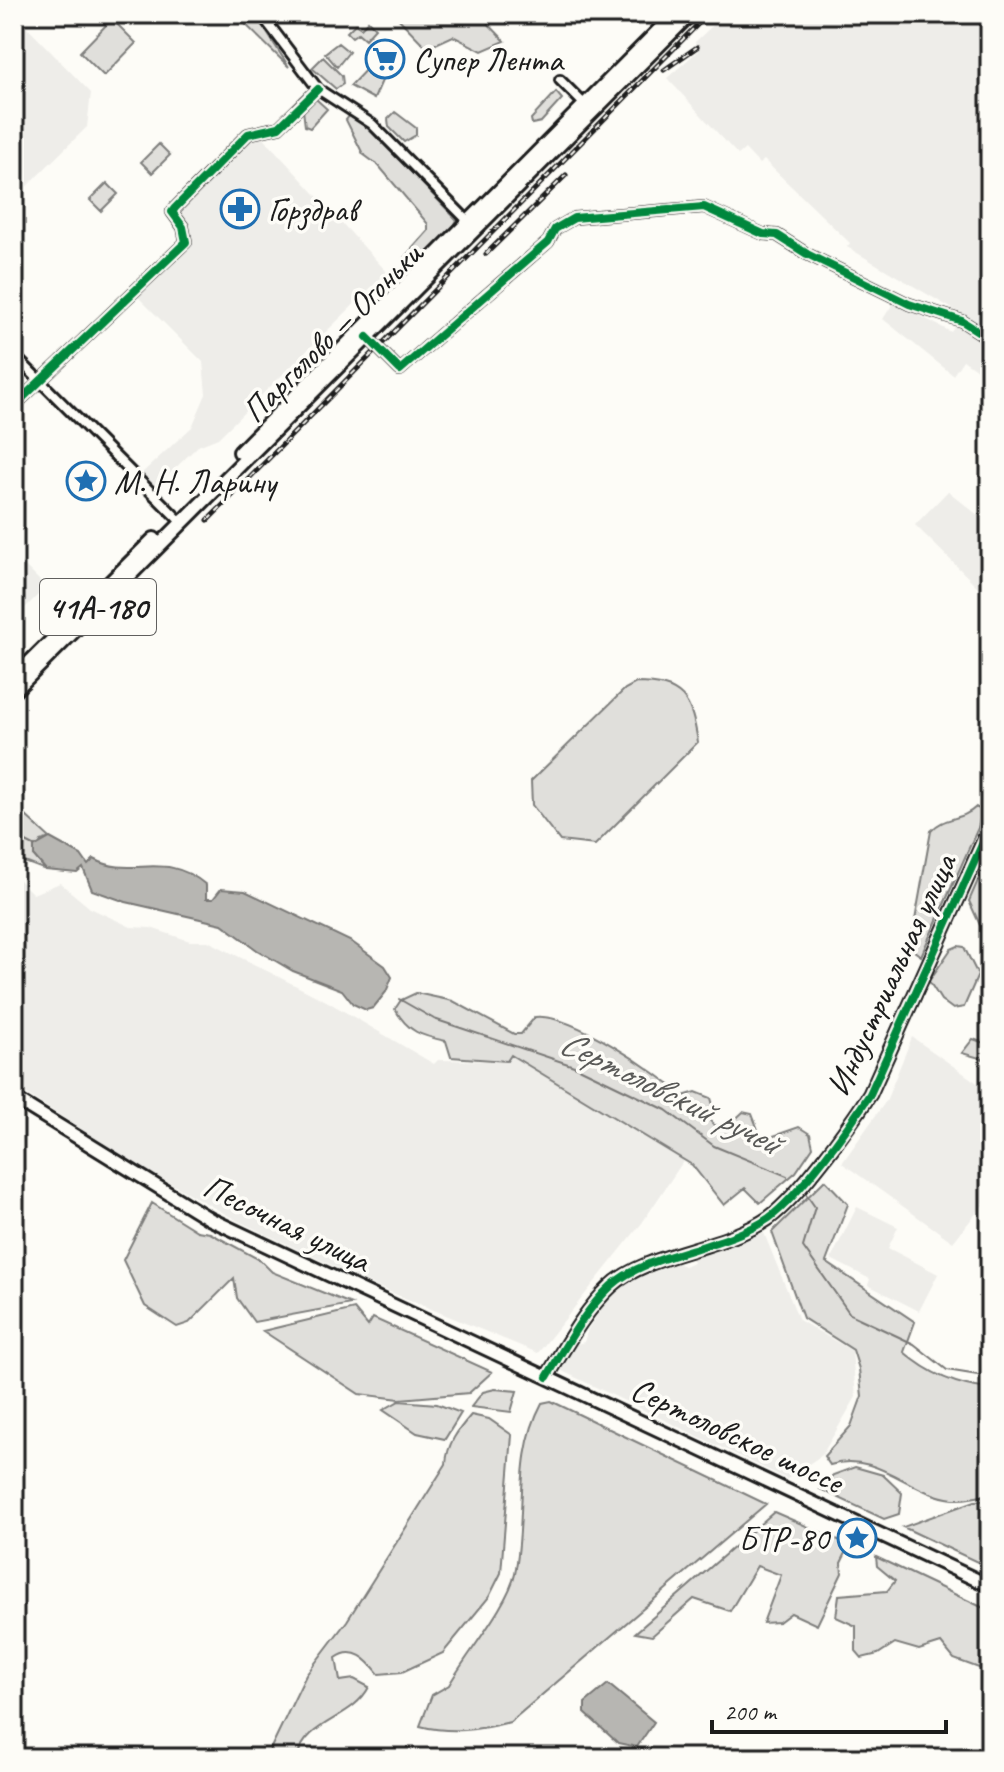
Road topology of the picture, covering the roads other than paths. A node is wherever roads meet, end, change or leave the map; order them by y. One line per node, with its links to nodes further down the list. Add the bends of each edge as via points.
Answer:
1 (261, 14): 5 (street)
2 (675, 14): 6 (main road, Парголово — Огоньки / 41А-180)
3 (690, 14): 7 (main road, Парголово — Огоньки / 41А-180)
4 (560, 80): 6 (street)
5 (318, 89): 7 (street, via 372,124); 11 (street, via 279,127 248,134 175,208 172,212 186,242)
6 (585, 105): 7 (main road, Парголово — Огоньки / 41А-180)
7 (472, 226): 8 (main road, Парголово — Огоньки / 41А-180); 13 (main road, Парголово — Огоньки / 41А-180)
8 (367, 337): 9 (street, via 400,370 548,242 555,229 574,218 704,207 763,234 777,235 909,304 962,321); 13 (main road, Парголово — Огоньки / 41А-180)
9 (990, 339)
10 (14, 355): 11 (street)
11 (40, 381): 12 (street); 13 (street)
12 (14, 406)
13 (179, 520): 14 (main road, Парголово — Огоньки / 41А-180); 15 (main road, Парголово — Огоньки / 41А-180)
14 (14, 678)
15 (14, 691)
16 (990, 827): 18 (main road, Индустриальная улица, via 870,1094 848,1129 769,1217 612,1285)
17 (14, 1098): 18 (main road, Песочная улица, via 210,1219)
18 (547, 1377): 19 (main road, Сертоловское шоссе)
19 (990, 1586)

